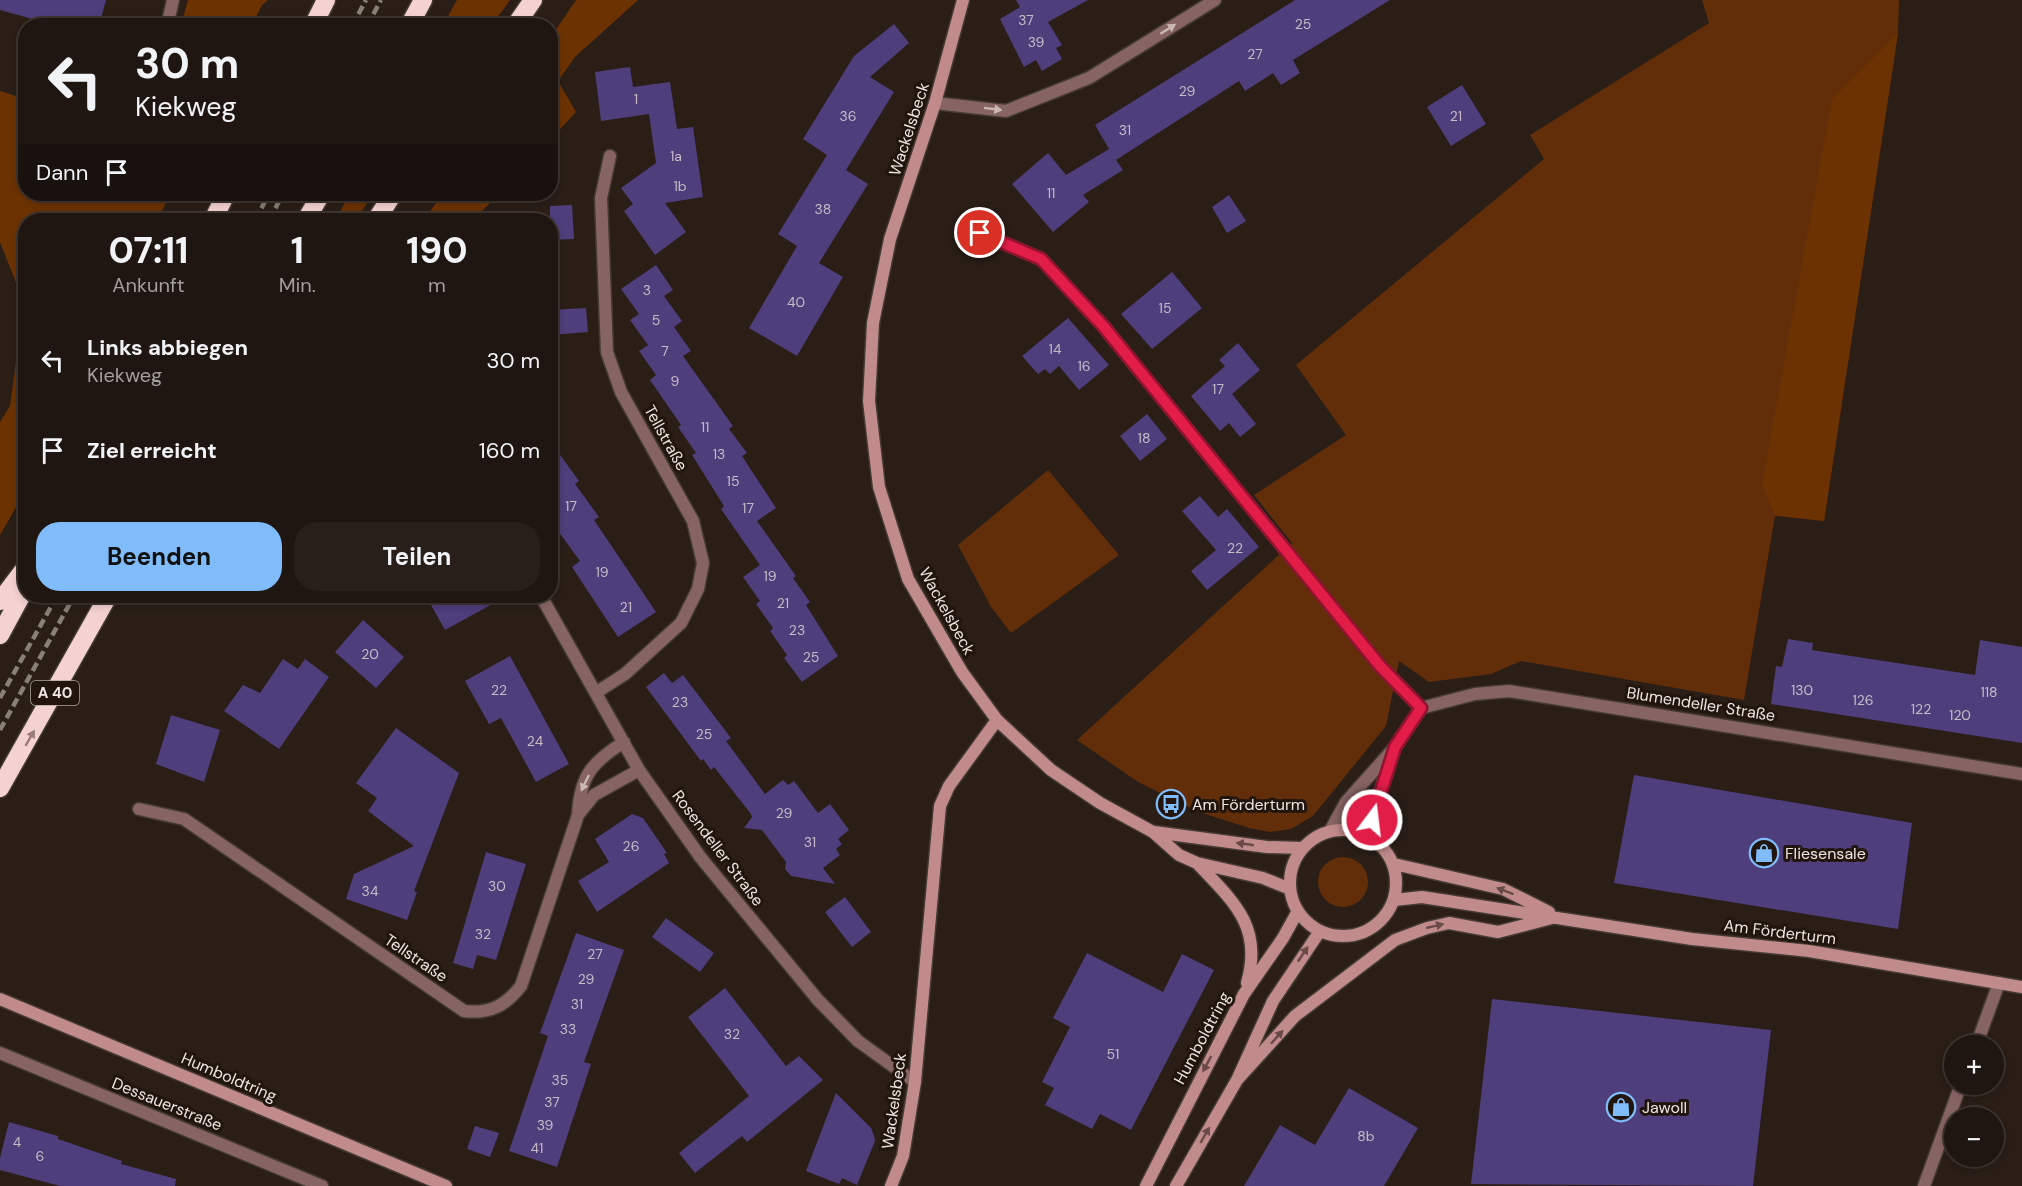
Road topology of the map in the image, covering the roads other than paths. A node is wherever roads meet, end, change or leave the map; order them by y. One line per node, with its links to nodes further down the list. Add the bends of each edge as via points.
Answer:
1 (173, 0): 7 (street)
2 (326, 0): 8 (highway)
3 (423, 0): 9 (highway)
4 (533, 0): 10 (highway)
5 (963, 0): 11 (street, Wackelsbeck)
6 (1215, 0): 11 (street, one-way to 6, via 1006,111 1089,78)
7 (169, 18)
8 (317, 18)
9 (413, 18)
10 (521, 18)
11 (935, 103): 22 (street, Wackelsbeck, via 890,239 873,323 869,401 879,487 908,579 958,665)
12 (610, 156): 20 (street, Tellstraße, via 601,198 607,352 621,392 693,521 703,563 698,589 681,622 626,674)
13 (980, 233): 21 (street, via 1041,259 1104,327 1380,666)
14 (18, 577): 15 (highway)
15 (0, 601)
16 (18, 602): 19 (highway)
17 (104, 603): 27 (highway, A 40, one-way to 17)
18 (545, 603): 20 (street, Rosendeller Straße)
19 (0, 635)
20 (597, 692): 23 (street, Rosendeller Straße)
21 (1421, 708): 24 (street); 26 (street, Blumendeller Straße, via 1475,694 1509,691)
22 (997, 720): 31 (street, via 1051,770); 48 (street, Wackelsbeck, via 949,786 940,806)
23 (624, 742): 25 (street, Rosendeller Straße); 29 (street, Tellstraße, one-way to 29, via 600,758 590,773 579,794)
24 (1395, 747): 30 (street, via 1346,802); 32 (street)
25 (639, 770): 29 (street, Tellstraße, via 594,795); 48 (street, Rosendeller Straße, via 700,858 818,1000 858,1041)
26 (2022, 774)
27 (0, 788)
28 (139, 809): 29 (street, Tellstraße, via 184,819 464,1011 478,1012 503,1005 521,986)
29 (578, 815)
30 (1330, 831): 32 (street, via 1350,830); 33 (street)
31 (1153, 832): 33 (street, one-way to 31, via 1267,848); 34 (street, via 1179,855)
32 (1369, 836): 35 (street, via 1384,848)
33 (1304, 848): 36 (street, via 1291,870)
34 (1197, 863): 36 (street, via 1263,878); 43 (street, via 1246,922 1252,942 1252,965)
35 (1394, 864): 37 (street); 39 (street, Am Förderturm, one-way to 35, via 1503,889)
36 (1290, 889): 38 (street)
37 (1394, 900): 39 (street, Am Förderturm, via 1422,897); 40 (street, via 1382,920 1364,932 1342,936)
38 (1298, 911): 40 (street); 43 (street, Humboldtring)
39 (1558, 916): 41 (street, Am Förderturm, via 1692,939 1863,959); 47 (street, one-way to 39, via 1295,1016 1395,940 1449,923 1498,932)
40 (1320, 931): 47 (street, one-way to 40, via 1273,1001)
41 (1999, 984): 42 (street, Am Förderturm); 45 (street)
42 (2022, 987)
43 (1244, 994): 53 (street, Humboldtring, one-way to 53)
44 (0, 999): 51 (street, Humboldtring)
45 (1980, 1035)
46 (0, 1053): 50 (street, Dessauerstraße)
47 (1237, 1080): 54 (street, one-way to 47)
48 (915, 1082): 52 (street, Wackelsbeck, via 903,1156)
49 (1957, 1095): 55 (street)
50 (322, 1186)
51 (446, 1186)
52 (891, 1186)
53 (1146, 1186)
54 (1176, 1186)
55 (1924, 1186)

